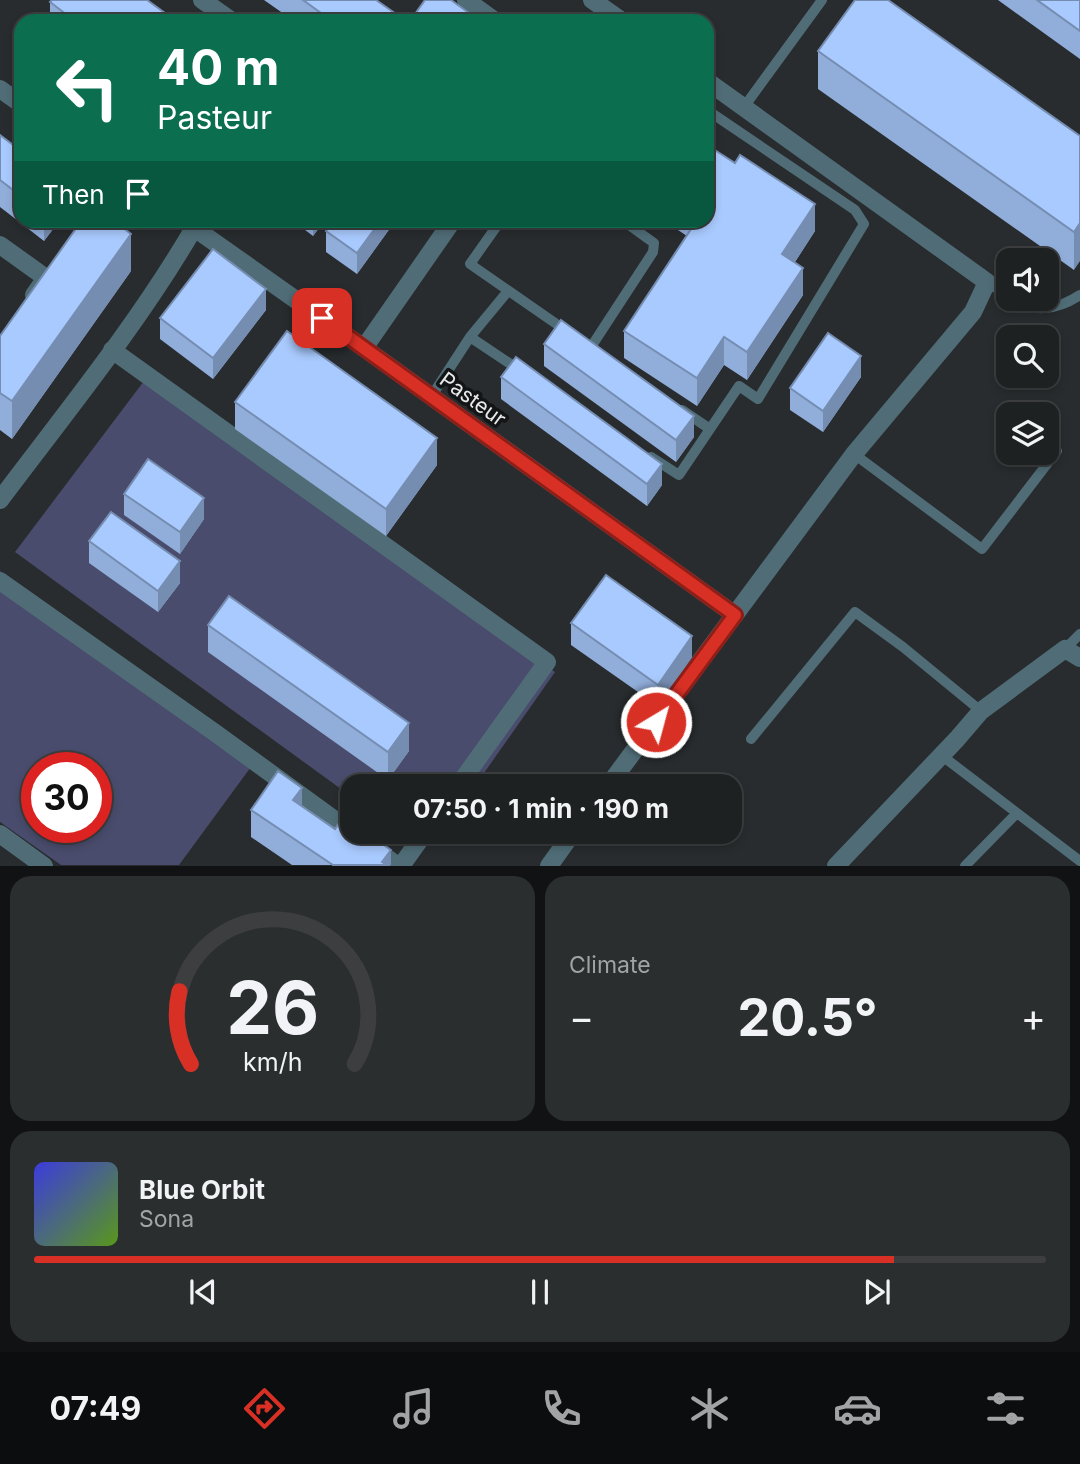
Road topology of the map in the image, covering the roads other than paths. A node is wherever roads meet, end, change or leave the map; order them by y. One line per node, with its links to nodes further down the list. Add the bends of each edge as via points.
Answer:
1 (202, 0): 4 (street)
2 (466, 0): 5 (street)
3 (822, 0): 7 (lane)
4 (222, 14)
5 (485, 14)
6 (714, 86): 7 (street)
7 (744, 107): 15 (street)
8 (714, 115): 29 (lane, via 855,210 864,224 758,399 739,386)
9 (187, 228): 24 (street, via 172,265)
10 (195, 228): 23 (street, Pasteur)
11 (447, 228): 23 (street)
12 (495, 228): 17 (lane, via 470,264)
13 (633, 228): 22 (lane, via 654,243 653,253)
14 (0, 245): 20 (street, via 46,278)
15 (987, 282): 16 (lane); 31 (street, via 973,312)
16 (996, 288)
17 (508, 290): 21 (lane); 22 (lane)
18 (1080, 295): 19 (lane)
19 (1059, 305)
20 (23, 310)
21 (470, 337): 26 (lane); 27 (lane)
22 (591, 347): 25 (lane)
23 (364, 348): 27 (street, Pasteur)
24 (112, 351): 33 (street); 41 (street, via 547,662)
25 (601, 355)
26 (528, 376)
27 (431, 397): 35 (street, Pasteur)
28 (677, 407): 29 (lane)
29 (710, 429): 30 (lane, via 679,475)
30 (644, 452)
31 (854, 454): 32 (lane, via 982,549); 35 (street)
32 (1046, 465)
33 (0, 500)
34 (0, 581): 49 (street)
35 (735, 615): 42 (street)
36 (1080, 634): 37 (lane)
37 (1073, 654): 38 (street)
38 (981, 711): 39 (lane, via 855,612); 40 (street)
39 (751, 739)
40 (941, 755): 43 (lane); 51 (street)
41 (467, 774)
42 (617, 774)
43 (1017, 813): 47 (lane); 52 (lane)
44 (0, 834): 48 (street)
45 (416, 844): 49 (street)
46 (565, 844): 50 (street)
47 (1080, 860)
48 (44, 866)
49 (399, 866)
50 (549, 866)
51 (836, 866)
52 (965, 866)

